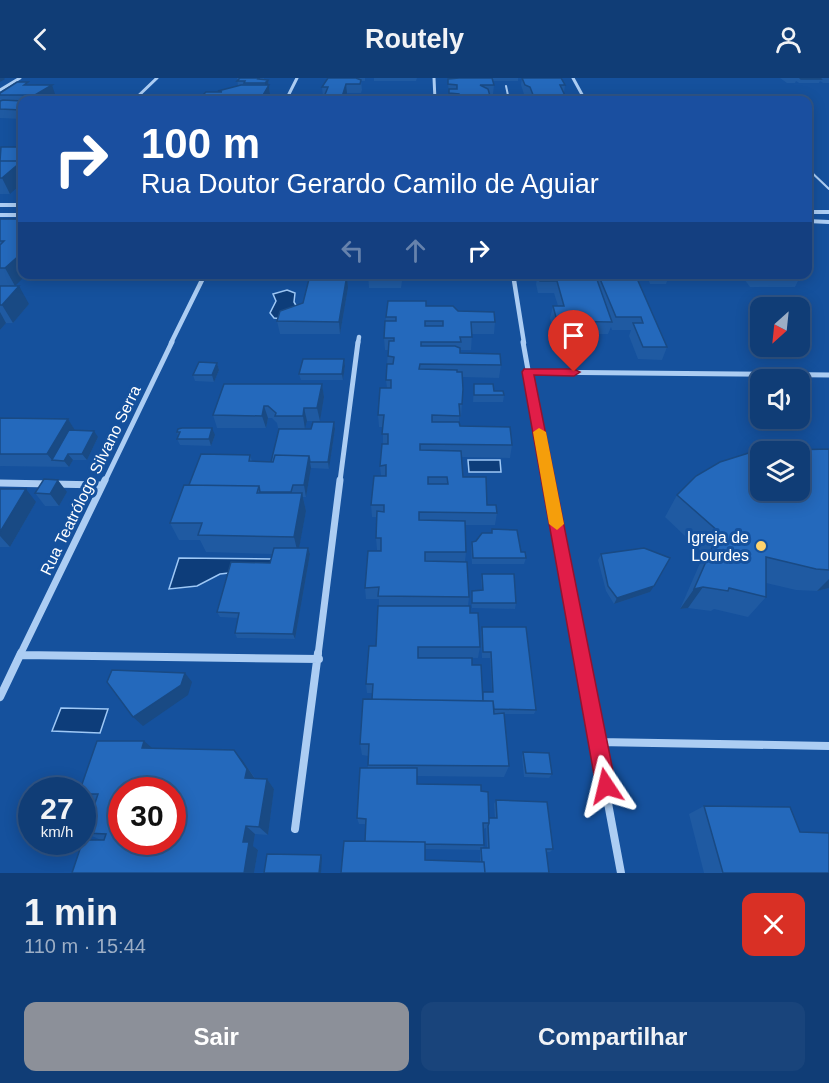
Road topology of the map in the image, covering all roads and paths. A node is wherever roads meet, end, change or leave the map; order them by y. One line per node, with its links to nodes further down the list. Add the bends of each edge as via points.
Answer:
1 (20, 78): 7 (street)
2 (157, 78): 8 (street)
3 (297, 78): 9 (street)
4 (434, 78): 10 (street)
5 (573, 78): 12 (street)
6 (506, 86): 11 (lane)
7 (0, 90)
8 (138, 96)
9 (288, 96)
10 (435, 96)
11 (508, 96)
12 (583, 96)
13 (812, 173): 14 (lane)
14 (829, 189)
15 (0, 204): 16 (street)
16 (18, 205)
17 (812, 212): 18 (street)
18 (829, 212)
19 (0, 215): 20 (street)
20 (18, 215)
21 (812, 221): 22 (street)
22 (829, 222)
23 (203, 279): 29 (street, Rua Teatrólogo Silvano Serra)
24 (514, 279): 26 (street)
25 (360, 337): 31 (street)
26 (528, 372): 27 (street); 33 (street)
27 (829, 375)
28 (0, 483): 29 (street)
29 (102, 485): 30 (street, Rua Teatrólogo Silvano Serra)
30 (21, 655): 31 (street); 32 (street, Rua Teatrólogo Silvano Serra)
31 (319, 659): 35 (street)
32 (0, 697)
33 (598, 742): 34 (street); 36 (street)
34 (829, 746)
35 (295, 829)
36 (621, 873)

